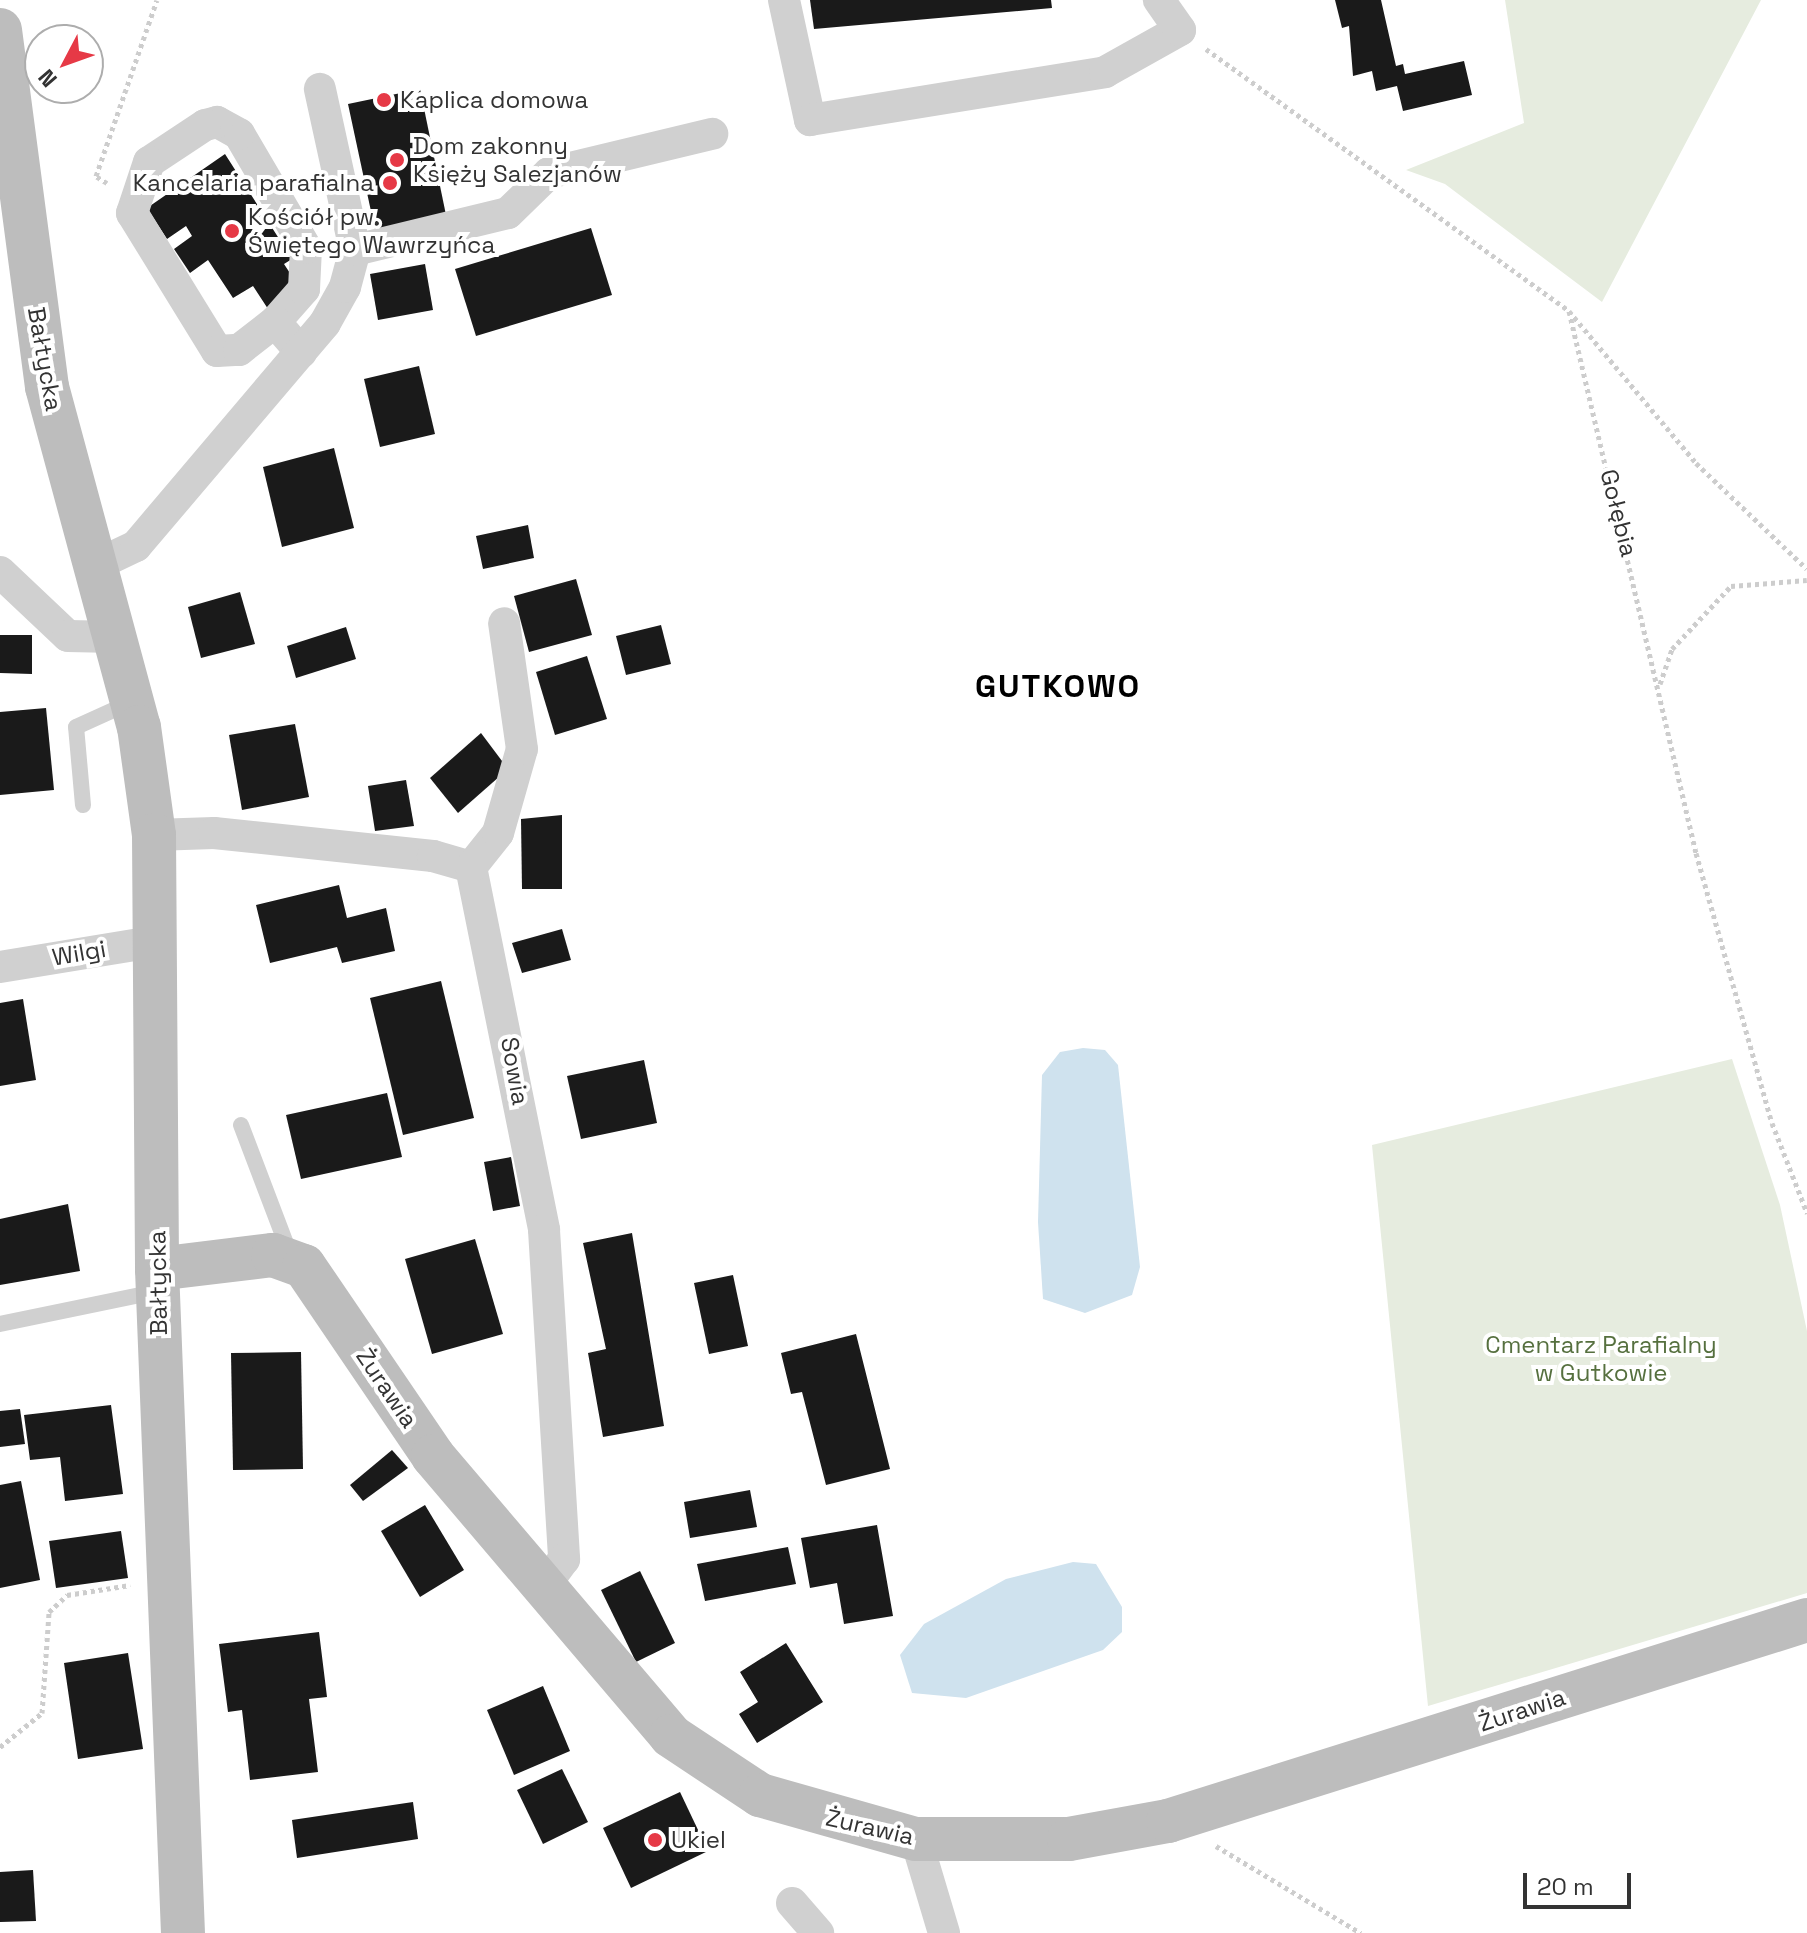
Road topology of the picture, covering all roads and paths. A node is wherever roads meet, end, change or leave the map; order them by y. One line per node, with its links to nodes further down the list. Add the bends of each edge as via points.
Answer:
1 (157, 0): 9 (path, via 96,176)
2 (784, 0): 5 (street, via 810,120 1105,72)
3 (1159, 0): 5 (street)
4 (0, 30): 6 (street, Bałtycka)
5 (1180, 30): 11 (path)
6 (3, 75): 14 (street, Bałtycka, via 47,387)
7 (320, 89): 10 (street)
8 (712, 134): 10 (street, via 549,173 508,213)
9 (132, 200): 12 (street, via 142,235 217,351 239,350); 12 (street, via 141,174 162,151 217,122 239,134 306,248 304,289)
10 (355, 250): 13 (street, via 345,287)
11 (1569, 311): 15 (path, via 1696,463); 20 (path, Gołębia)
12 (275, 322): 13 (street)
13 (301, 352): 14 (street, via 136,546)
14 (96, 565): 19 (street, Bałtycka)
15 (1807, 569)
16 (0, 572): 19 (street, via 68,636)
17 (1807, 580): 20 (path, via 1731,586 1672,649)
18 (504, 623): 24 (street, via 522,749 498,833)
19 (116, 637): 21 (street, Bałtycka)
20 (1660, 684): 28 (path, Gołębia, via 1696,853 1772,1123)
21 (133, 701): 22 (lane, via 76,727); 23 (street, Bałtycka)
22 (83, 805)
23 (154, 835): 24 (street, via 214,833 433,856); 25 (street, Bałtycka)
24 (471, 867): 33 (street, Sowia, via 544,1230 564,1559)
25 (158, 941): 26 (street, Wilgi); 30 (street, Bałtycka)
26 (0, 967)
27 (241, 1125): 29 (lane)
28 (1807, 1213)
29 (292, 1259): 30 (street); 33 (street, Żurawia, via 324,1287 433,1456)
30 (158, 1280): 31 (lane); 32 (street, Bałtycka)
31 (0, 1324)
32 (173, 1579): 35 (path, via 67,1595 49,1612 42,1713); 39 (street, Bałtycka)
33 (542, 1589): 37 (street, Żurawia, via 671,1736 721,1775 791,1807)
34 (1807, 1620): 36 (street, Żurawia)
35 (0, 1747)
36 (1191, 1814): 37 (street, Żurawia, via 1069,1839); 42 (path, via 1222,1853)
37 (916, 1839): 41 (street)
38 (792, 1903): 40 (street)
39 (183, 1933)
40 (818, 1933)
41 (944, 1933)
42 (1361, 1933)

